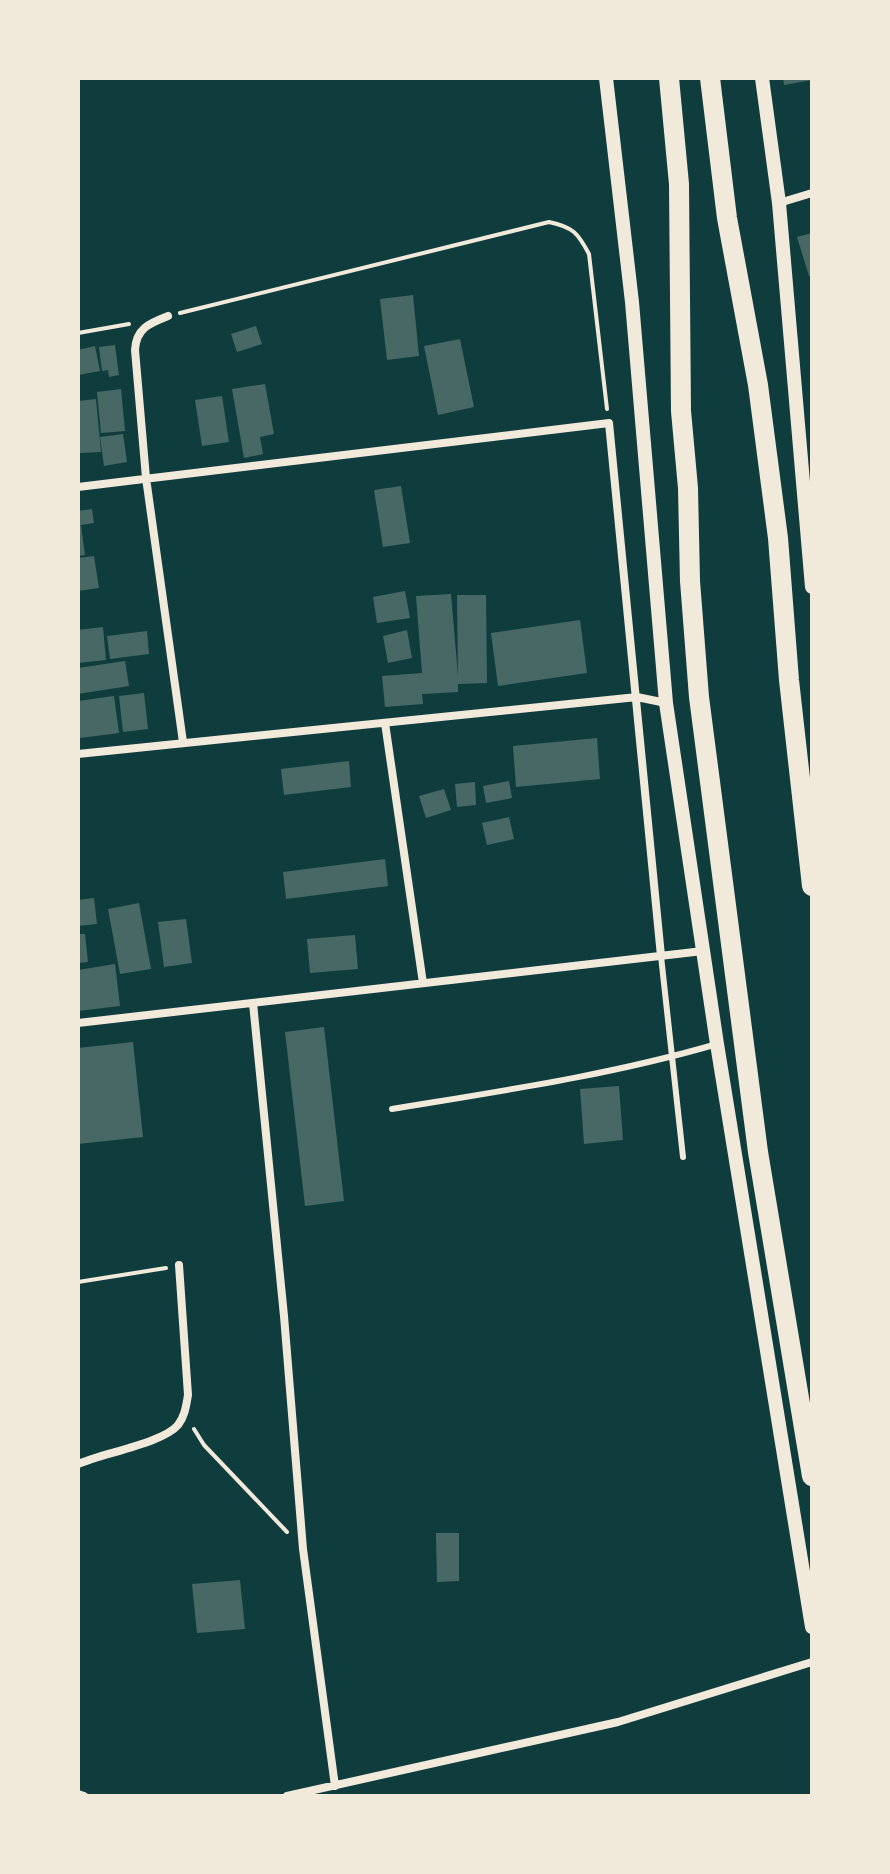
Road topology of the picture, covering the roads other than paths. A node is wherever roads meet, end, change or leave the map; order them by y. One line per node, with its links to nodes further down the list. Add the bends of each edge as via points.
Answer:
1 (606, 78): 12 (street, via 632,302)
2 (669, 78): 28 (highway, via 679,184 681,411 699,697 758,1152)
3 (710, 78): 16 (highway, via 774,508)
4 (762, 78): 6 (street)
5 (812, 193): 6 (street)
6 (779, 203): 10 (street)
7 (168, 316): 8 (street, via 148,324 135,340)
8 (146, 478): 9 (street); 11 (street, via 609,423); 14 (street)
9 (78, 487)
10 (812, 587)
11 (637, 697): 12 (street); 13 (street); 18 (street)
12 (666, 703): 17 (street)
13 (385, 723): 14 (street); 19 (street)
14 (183, 742): 15 (street)
15 (78, 754)
16 (812, 886)
17 (703, 951): 18 (street); 22 (street)
18 (661, 956): 19 (street); 23 (lane)
19 (423, 983): 20 (street)
20 (253, 1003): 21 (street); 31 (street, via 303,1549)
21 (78, 1023)
22 (717, 1044): 23 (lane); 29 (street)
23 (673, 1057): 24 (lane); 25 (lane)
24 (392, 1109)
25 (683, 1157)
26 (179, 1265): 27 (street, via 185,1413 177,1427 161,1437)
27 (78, 1464)
28 (812, 1476)
29 (812, 1627)
30 (812, 1662): 31 (street, via 618,1722)
31 (335, 1786): 34 (street)
32 (78, 1794): 33 (street)
33 (84, 1796)
34 (287, 1796)

